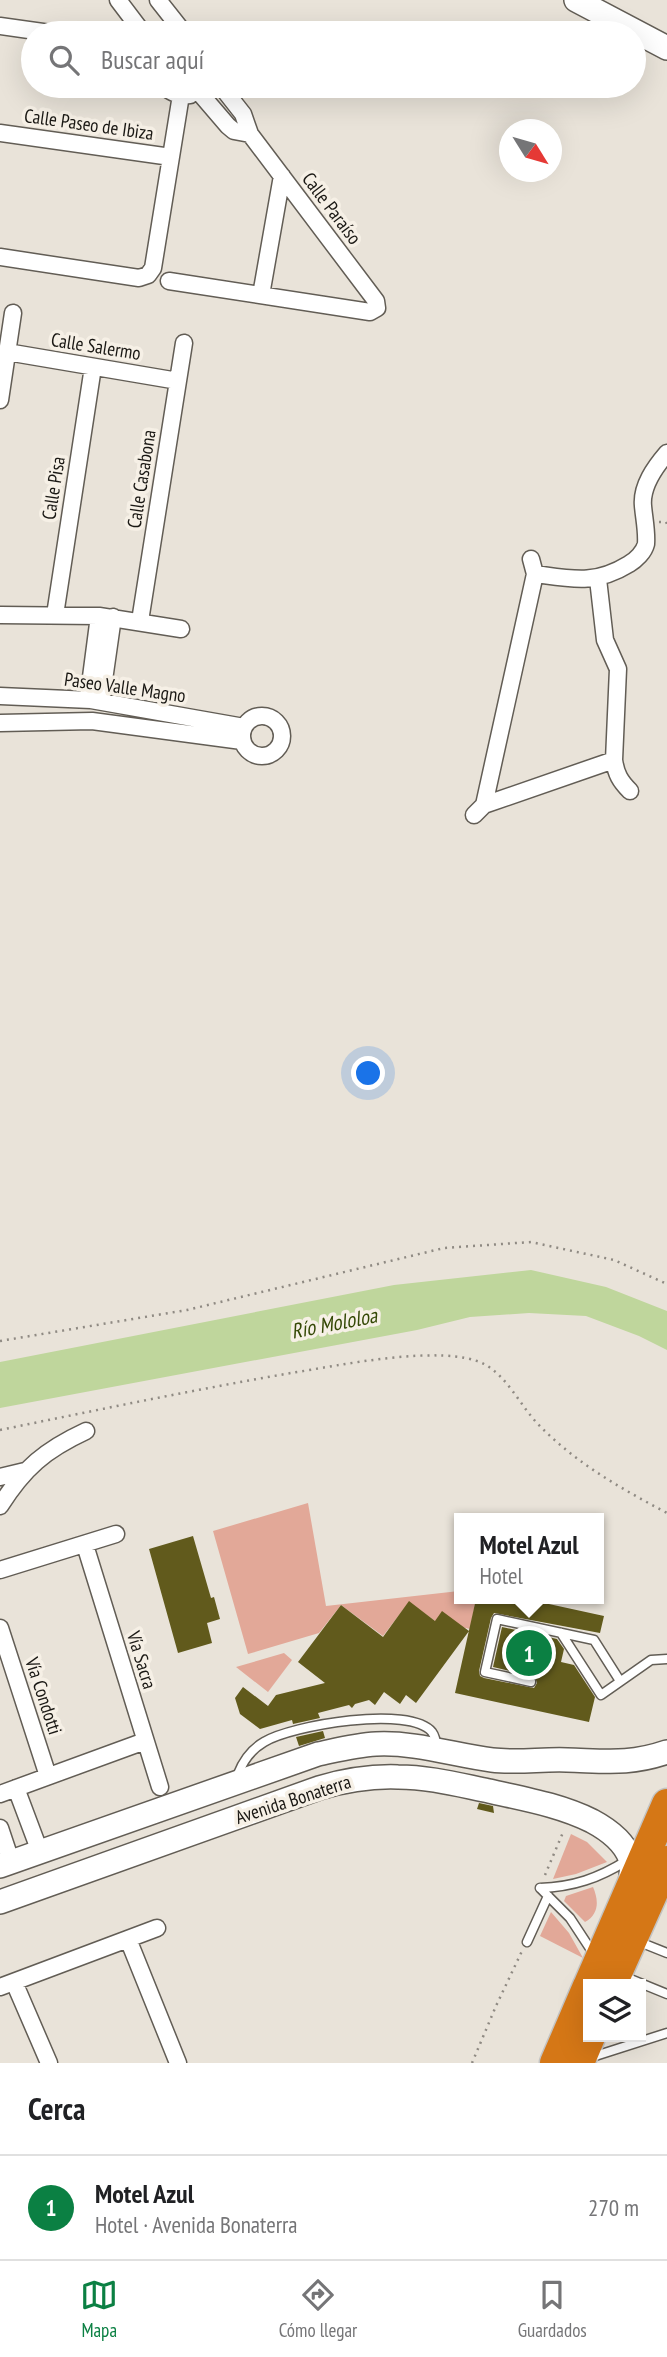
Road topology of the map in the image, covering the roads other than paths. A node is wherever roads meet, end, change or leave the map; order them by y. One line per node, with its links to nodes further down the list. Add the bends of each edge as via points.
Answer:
1 (118, 0): 4 (street)
2 (158, 0): 5 (street)
3 (576, 0): 6 (street)
4 (134, 21)
5 (175, 21)
6 (616, 21)
7 (0, 26): 8 (street)
8 (21, 29)
9 (646, 37): 10 (street)
10 (667, 48)
11 (181, 98): 18 (street)
12 (207, 98): 15 (street, Calle Paraíso)
13 (217, 98): 15 (street)
14 (231, 98): 17 (street, Calle Paraíso)
15 (211, 106): 17 (street, Calle Paraíso, via 234,131)
16 (0, 133): 18 (street, Calle Paseo de Ibiza)
17 (250, 134): 19 (street, Calle Paraíso)
18 (172, 157): 20 (street, via 153,268 148,275 139,278)
19 (282, 176): 22 (street); 22 (street, Calle Paraíso, via 377,308 370,312)
20 (0, 257)
21 (169, 281): 22 (street)
22 (261, 295)
23 (13, 313): 25 (street)
24 (184, 343): 27 (street, Calle Casabona)
25 (7, 352): 26 (street, Calle Salermo); 28 (street)
26 (93, 367): 27 (street, Calle Salermo); 32 (street, Calle Pisa)
27 (178, 381): 34 (street, Calle Casabona)
28 (0, 400)
29 (667, 453): 30 (street, via 647,481 642,502 645,547 634,561)
30 (598, 579): 39 (street, via 605,640 618,669); 39 (street, via 576,580 533,567 479,810)
31 (0, 615): 32 (street)
32 (55, 615): 33 (street)
33 (106, 617): 34 (street); 37 (street)
34 (140, 621): 35 (street)
35 (181, 629)
36 (0, 696): 37 (street, Paseo Valle Magno)
37 (94, 701): 38 (street, Paseo Valle Magno, via 243,734 92,721)
38 (0, 723)
39 (614, 760): 40 (street, via 615,771)
40 (630, 791)
41 (86, 1431): 42 (street, via 58,1444)
42 (24, 1471): 43 (street); 44 (street)
43 (0, 1477)
44 (0, 1506)
45 (116, 1534): 46 (street)
46 (85, 1545): 47 (street); 53 (street, Vía Sacra)
47 (0, 1570)
48 (0, 1628): 57 (street, Vía Condotti)
49 (561, 1633): 51 (lane, via 594,1640); 51 (lane, via 601,1695); 52 (lane, via 497,1619 485,1672)
50 (667, 1658): 51 (lane, via 651,1660)
51 (620, 1681)
52 (531, 1682)
53 (145, 1741): 57 (street); 59 (street, Vía Sacra)
54 (445, 1752): 55 (street, Avenida Bonaterra, via 507,1761 625,1762); 56 (lane, via 423,1725 341,1721 265,1741); 58 (street); 64 (street, Avenida Bonaterra, via 377,1744 317,1754)
55 (667, 1752)
56 (237, 1774)
57 (48, 1776): 60 (street)
58 (447, 1782): 65 (street, Avenida Bonaterra, via 569,1811 609,1831 622,1845); 68 (street, Avenida Bonaterra, via 401,1777 347,1779)
59 (160, 1787)
60 (16, 1788): 61 (street); 64 (street)
61 (0, 1794)
62 (667, 1804): 65 (highway)
63 (0, 1828): 66 (street)
64 (40, 1852): 66 (street, Avenida Bonaterra)
65 (649, 1855): 67 (lane, via 579,1883 540,1888); 70 (highway); 74 (highway, via 629,1891)
66 (6, 1863)
67 (548, 1896): 72 (lane); 74 (lane, via 583,1934)
68 (0, 1902)
69 (157, 1928): 71 (street)
70 (632, 1938): 73 (lane); 74 (highway)
71 (128, 1939): 75 (street); 82 (street)
72 (527, 1942)
73 (667, 1954)
74 (601, 1979)
75 (7, 1985): 81 (street)
76 (646, 1989): 77 (lane)
77 (667, 1994)
78 (667, 2033): 80 (lane)
79 (583, 2034): 80 (highway)
80 (576, 2056)
81 (49, 2063)
82 (178, 2063)

